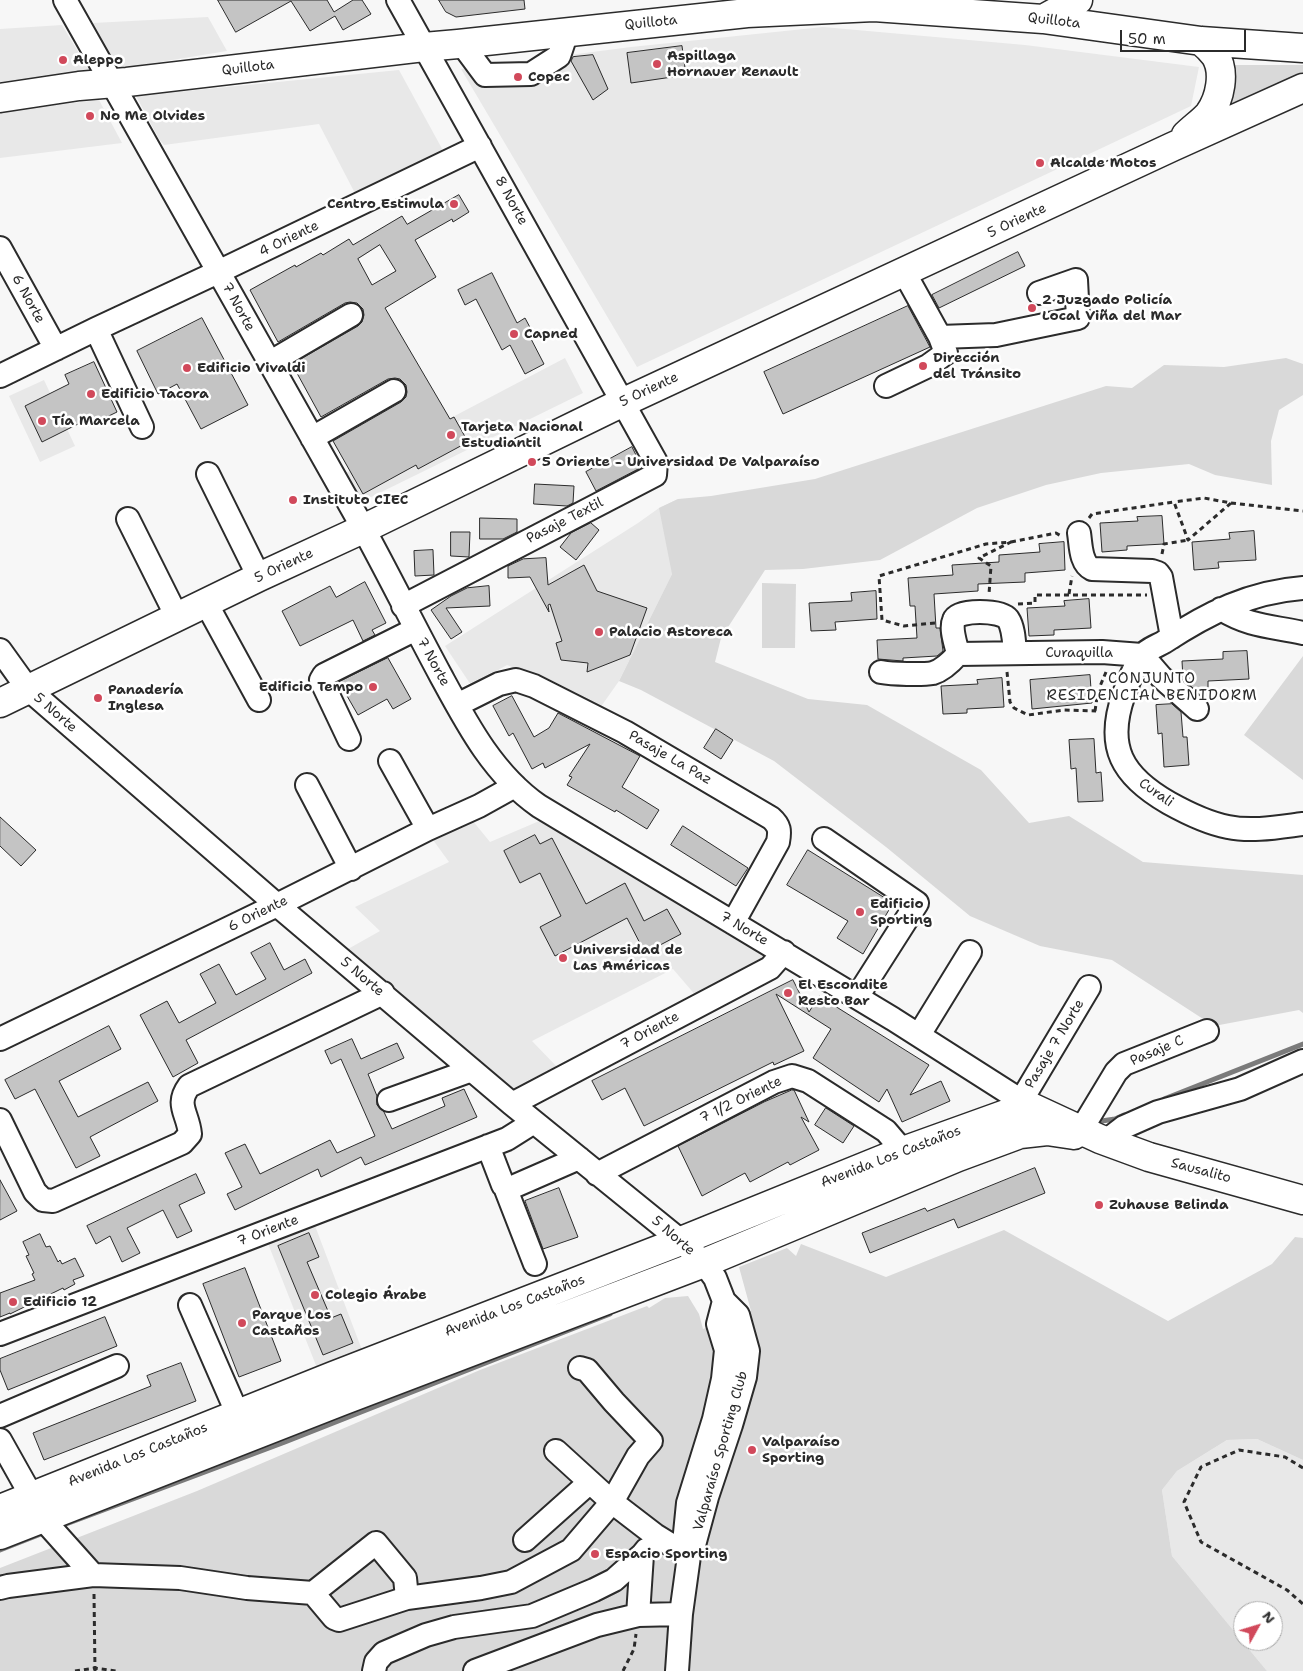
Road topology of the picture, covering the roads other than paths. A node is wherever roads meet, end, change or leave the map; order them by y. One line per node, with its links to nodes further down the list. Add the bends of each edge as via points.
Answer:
1 (64, 0): 12 (street, 7 Norte)
2 (398, 0): 10 (street, 8 Norte)
3 (1077, 0): 6 (main road)
4 (928, 5): 5 (main road, Quillota); 6 (main road, Quillota)
5 (743, 6): 7 (main road, Quillota)
6 (1043, 19): 8 (main road, Quillota)
7 (567, 32): 9 (main road, Quillota); 9 (street, via 558,56 531,74 485,75)
8 (1201, 41): 11 (main road, Quillota); 16 (main road, via 1215,56 1220,71 1218,97 1209,114)
9 (462, 44): 10 (main road, Quillota)
10 (424, 47): 12 (main road, Quillota); 15 (street, 8 Norte)
11 (1303, 48)
12 (111, 83): 14 (main road, Quillota); 18 (street, 7 Norte)
13 (1303, 88): 16 (main road, 5 Oriente)
14 (0, 98)
15 (480, 146): 18 (street, 4 Oriente); 29 (street, 8 Norte)
16 (1172, 147): 19 (main road, 5 Oriente)
17 (0, 248): 24 (street, 6 Norte)
18 (218, 272): 22 (street, 4 Oriente); 25 (street, 7 Norte)
19 (904, 272): 23 (street); 29 (main road, 5 Oriente)
20 (1039, 293): 23 (street, via 1076,280 1078,318 996,335)
21 (351, 315): 25 (street)
22 (96, 329): 24 (street, 4 Oriente); 30 (street)
23 (940, 337): 27 (street, via 946,354)
24 (56, 349): 26 (street, 4 Oriente)
25 (269, 362): 31 (street, 7 Norte)
26 (0, 376)
27 (886, 386)
28 (394, 391): 31 (street)
29 (623, 402): 34 (main road, 5 Oriente); 39 (street, Pasaje Textil, via 656,462 654,475)
30 (142, 427)
31 (312, 438): 34 (street, 7 Norte)
32 (208, 474): 36 (street)
33 (128, 519): 41 (street)
34 (363, 529): 36 (main road, 5 Oriente); 39 (street, 7 Norte)
35 (1079, 533): 44 (street, via 1087,566 1158,573)
36 (259, 577): 38 (main road, 5 Oriente)
37 (1303, 588): 40 (street, via 1249,597)
38 (206, 603): 41 (main road, 5 Oriente); 51 (street)
39 (403, 606): 42 (street, 7 Norte)
40 (1220, 608): 43 (street, via 1251,624); 44 (street)
41 (176, 617): 50 (main road, 5 Oriente)
42 (416, 629): 53 (street, 7 Norte); 55 (street, via 321,680)
43 (1303, 633)
44 (1172, 636): 47 (street)
45 (0, 650): 50 (street, 5 Norte)
46 (958, 654): 48 (street, Curaquilla); 48 (street, via 952,629 955,617 961,613 997,615 1011,625); 49 (street, via 950,664 933,673)
47 (1142, 655): 48 (street, Curaquilla, via 1102,652); 54 (street); 59 (street, Curali, via 1126,686 1117,734 1120,754 1134,778 1150,792 1178,808 1229,828 1255,830)
48 (1011, 658)
49 (881, 672)
50 (28, 689): 52 (main road, 5 Oriente); 63 (street, 5 Norte)
51 (259, 700)
52 (0, 702)
53 (457, 705): 58 (street, 7 Norte, via 495,765); 64 (street, Pasaje La Paz, via 499,684 516,680 534,686 625,732 771,818 780,831 778,842)
54 (1197, 709)
55 (349, 739)
56 (390, 761): 60 (street)
57 (308, 785): 62 (street)
58 (515, 786): 60 (street, 6 Oriente); 64 (street, 7 Norte, via 540,806)
59 (1303, 824)
60 (428, 829): 62 (street, 6 Oriente)
61 (824, 839): 69 (street, via 917,903)
62 (351, 868): 63 (street, 6 Oriente)
63 (278, 906): 68 (street, 5 Norte); 72 (street, 6 Oriente)
64 (733, 923): 65 (street, 7 Norte)
65 (784, 952): 69 (street, 7 Norte); 76 (street, 7 Oriente, via 770,968)
66 (970, 952): 71 (street)
67 (1089, 987): 77 (street, Pasaje 7 Norte)
68 (383, 993): 74 (street, 5 Norte); 78 (street, via 189,1086 181,1101 190,1134 182,1142 53,1201 43,1200 35,1192)
69 (857, 997): 71 (street, 7 Norte)
70 (1207, 1031): 81 (street, Pasaje C, via 1124,1064 1116,1072)
71 (920, 1035): 77 (street, 7 Norte)
72 (0, 1039)
73 (1303, 1061): 81 (street, via 1240,1089 1158,1112)
74 (472, 1070): 75 (street); 76 (street, 5 Norte)
75 (389, 1100)
76 (512, 1104): 79 (street, 5 Norte)
77 (1026, 1104): 80 (street, Pasaje 7 Norte, via 1029,1122); 81 (main road, Sausalito); 83 (main road, Avenida Los Castaños)
78 (0, 1120)
79 (534, 1122): 82 (street, 7 Oriente, via 507,1139); 84 (street, 5 Norte)
80 (1020, 1134): 81 (main road, Sausalito, via 1047,1131); 89 (main road, Avenida Los Castaños)
81 (1095, 1136): 87 (main road, Sausalito, via 1149,1157)
82 (488, 1146): 86 (street); 93 (street, 7 Oriente)
83 (903, 1150): 85 (street, 7 1/2 Oriente, via 886,1131 808,1081 792,1076 774,1082); 88 (main road, Avenida Los Castaños)
84 (579, 1158): 85 (street, 5 Norte); 86 (street)
85 (597, 1174): 88 (street, 5 Norte)
86 (505, 1187): 90 (street)
87 (1303, 1200)
88 (682, 1241): 89 (street, 5 Norte); 96 (main road, Avenida Los Castaños)
89 (704, 1263): 92 (street, 5 Norte, via 715,1278); 103 (main road, Avenida Los Castaños)
90 (536, 1264)
91 (190, 1305): 96 (street)
92 (727, 1313): 108 (street, Valparaíso Sporting Club, via 748,1350 745,1377)
93 (0, 1334)
94 (116, 1366): 97 (street)
95 (580, 1368): 101 (street, via 587,1370 651,1441 638,1456)
96 (238, 1415): 103 (main road, Avenida Los Castaños)
97 (0, 1416)
98 (0, 1440): 103 (street)
99 (556, 1451): 100 (street)
100 (590, 1482): 101 (street); 106 (street)
101 (612, 1502): 104 (street); 112 (street, via 571,1550 511,1582)
102 (0, 1509): 103 (main road, Avenida Los Castaños)
103 (40, 1512): 105 (main road, Avenida Los Castaños); 109 (street)
104 (655, 1534): 107 (street); 108 (street)
105 (0, 1535)
106 (525, 1540)
107 (642, 1556): 114 (street); 115 (street, via 614,1580 532,1616 454,1627 384,1653 376,1662)
108 (689, 1556): 113 (street, Valparaíso Sporting Club)
109 (93, 1575): 110 (street); 111 (street, via 180,1578)
110 (0, 1588)
111 (314, 1593): 112 (street, via 339,1620); 112 (street, via 376,1542 405,1578)
112 (407, 1598)
113 (681, 1614): 114 (street); 117 (street, Valparaíso Sporting Club)
114 (638, 1615): 116 (street, via 597,1624)
115 (374, 1671)
116 (475, 1671)
117 (677, 1671)

